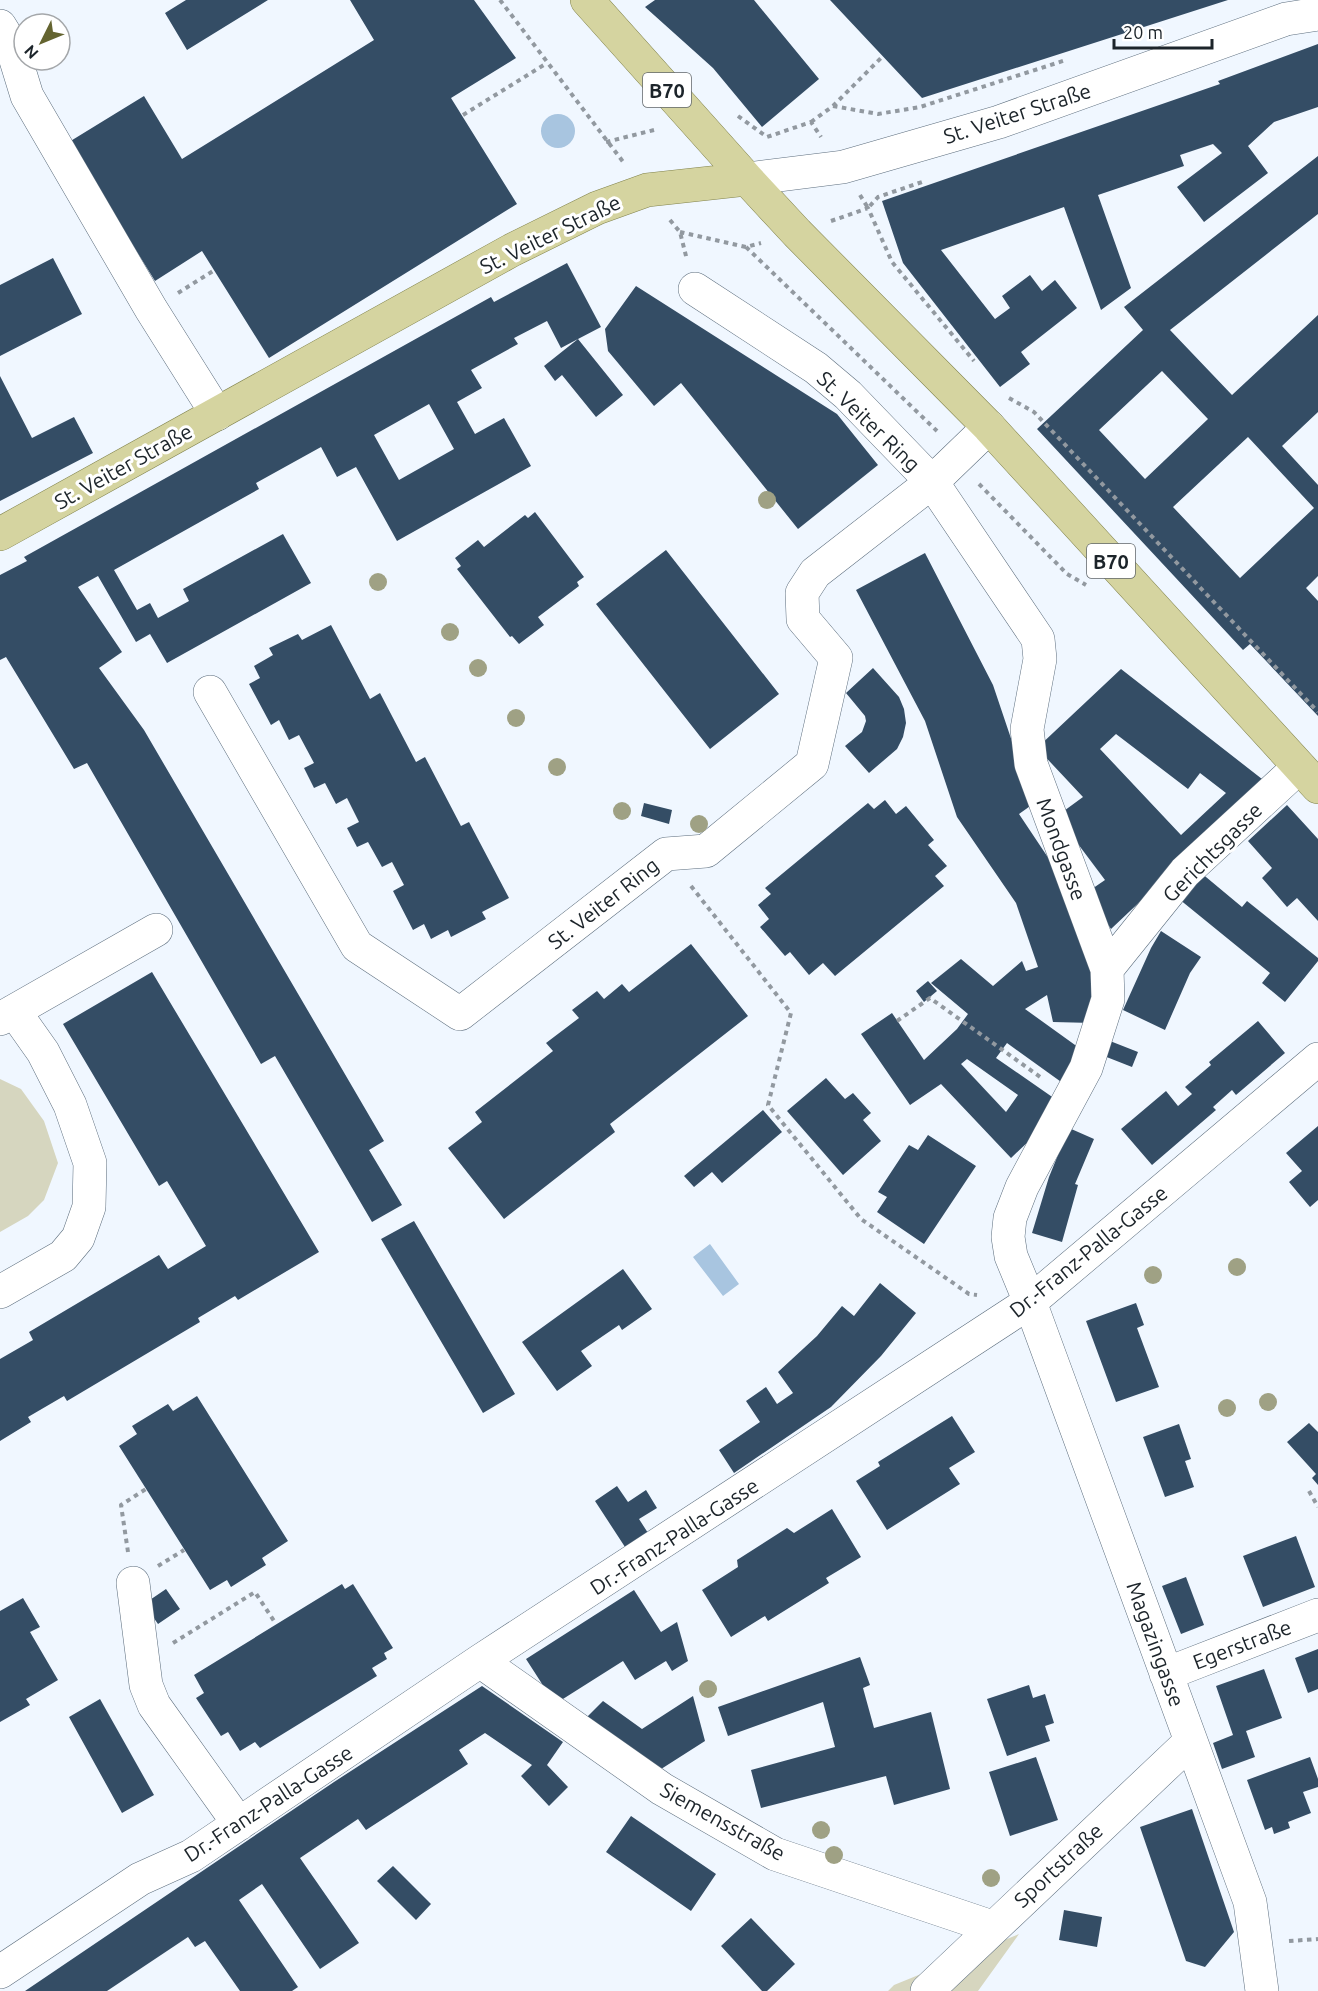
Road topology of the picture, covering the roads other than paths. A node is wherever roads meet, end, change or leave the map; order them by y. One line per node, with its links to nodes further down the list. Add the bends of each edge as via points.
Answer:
1 (587, 0): 6 (main road, B70)
2 (1316, 0): 4 (street)
3 (1318, 14): 4 (street)
4 (1286, 19): 6 (street, St. Veiter Straße, via 999,122 843,167)
5 (0, 26): 8 (street, via 11,44 27,96)
6 (747, 179): 8 (main road, St. Veiter Straße, via 646,190 597,208 512,250); 9 (main road, B70)
7 (695, 289): 10 (street, St. Veiter Ring, via 816,368 848,395)
8 (217, 414): 11 (main road, St. Veiter Straße)
9 (989, 427): 10 (street); 13 (main road, B70)
10 (932, 482): 12 (street, St. Veiter Ring, via 815,573 802,593 803,619 836,658 812,764 706,851 666,854 460,1014 357,946); 15 (street, Mondgasse, via 1038,639 1040,659 1027,729 1031,764)
11 (0, 534)
12 (210, 692)
13 (1308, 777): 15 (street, Gerichtsgasse, via 1185,873)
14 (156, 930): 16 (street)
15 (1107, 969): 19 (street, Mondgasse, via 1108,999 1086,1068 1022,1187 1011,1218 1011,1256)
16 (7, 1015): 18 (street, via 43,1052 70,1105 90,1163 89,1207 78,1238 63,1256)
17 (1318, 1059): 19 (street, Dr.-Franz-Palla-Gasse)
18 (0, 1292)
19 (1030, 1302): 22 (street, Dr.-Franz-Palla-Gasse); 23 (street, Magazingasse)
20 (133, 1582): 25 (street, via 147,1686 154,1705)
21 (1318, 1615): 23 (street, Egerstraße)
22 (480, 1661): 25 (street, Dr.-Franz-Palla-Gasse); 26 (street, Siemensstraße, via 662,1789 775,1854)
23 (1167, 1674): 24 (street, Magazingasse)
24 (1191, 1741): 26 (street, Sportstraße); 29 (street, Magazingasse, via 1250,1902)
25 (239, 1824): 27 (street, Dr.-Franz-Palla-Gasse, via 191,1856 140,1879)
26 (992, 1927): 28 (street, Sportstraße)
27 (0, 1972)
28 (927, 1991)
29 (1262, 1991)

